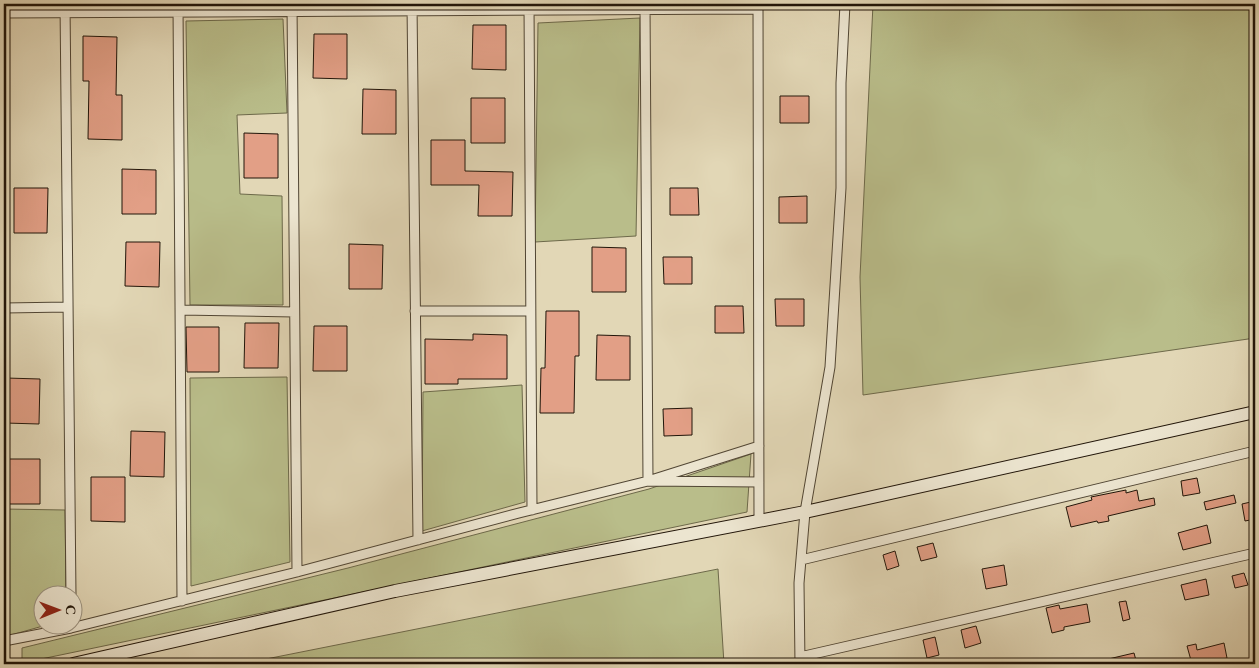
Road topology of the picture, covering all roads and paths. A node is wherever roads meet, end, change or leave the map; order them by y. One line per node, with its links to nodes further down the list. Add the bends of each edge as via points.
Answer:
1 (845, 4): 22 (street, via 841,188 830,366)
2 (758, 6): 5 (street); 17 (street)
3 (412, 7): 4 (street); 8 (street); 13 (street)
4 (529, 7): 5 (street); 14 (street)
5 (645, 7): 19 (street)
6 (65, 8): 7 (street); 9 (street); 11 (street)
7 (178, 8): 8 (street); 12 (street)
8 (292, 8): 15 (street)
9 (4, 13)
10 (4, 308): 11 (street)
11 (68, 308): 28 (street)
12 (180, 310): 15 (street); 29 (street)
13 (415, 311): 14 (street); 24 (street)
14 (530, 311): 21 (street)
15 (294, 312): 27 (street)
16 (1255, 412): 22 (main road)
17 (759, 446): 19 (street); 20 (street)
18 (1255, 451): 26 (street)
19 (648, 481): 20 (street); 21 (street)
20 (759, 482): 23 (street)
21 (532, 510): 24 (street)
22 (804, 512): 23 (main road); 26 (street)
23 (759, 520): 34 (main road, via 395,591)
24 (418, 540): 27 (street)
25 (1255, 553): 33 (street)
26 (801, 560): 33 (street)
27 (297, 572): 29 (street)
28 (71, 586)
29 (182, 601): 30 (street)
30 (82, 624)
31 (32, 635): 32 (street)
32 (4, 641)
33 (800, 661)
34 (73, 664)

